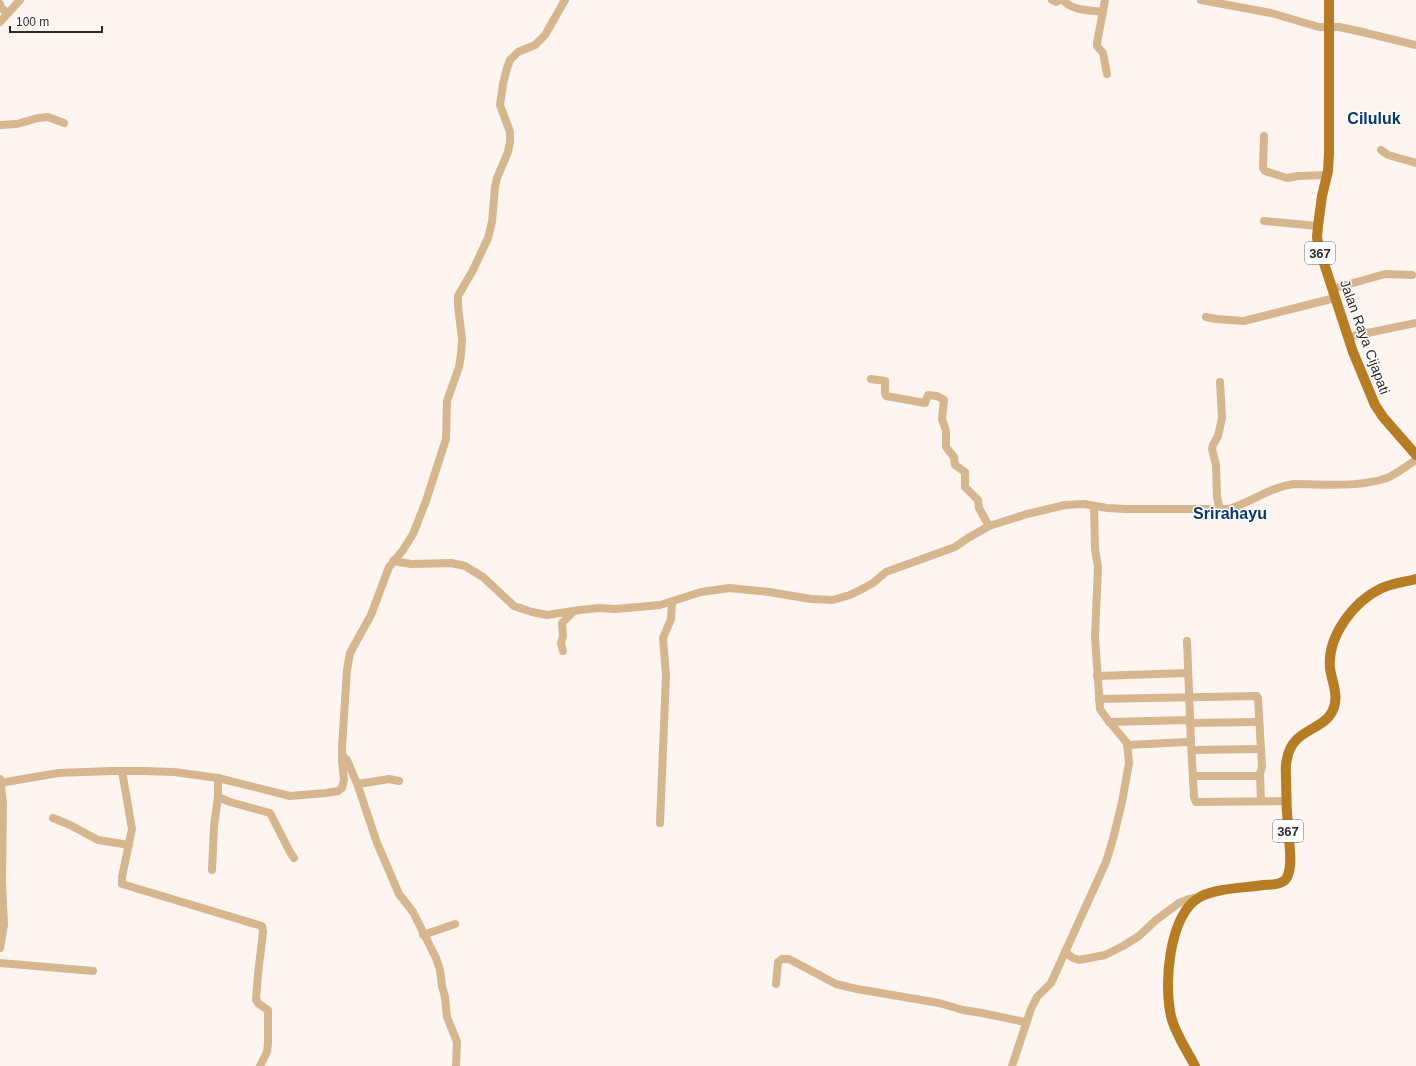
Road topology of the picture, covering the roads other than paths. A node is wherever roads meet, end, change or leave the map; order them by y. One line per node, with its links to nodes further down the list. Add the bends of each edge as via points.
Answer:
1 (20, 0): 10 (street)
2 (564, 0): 35 (street, via 545,35 535,45 518,52 508,63 500,105 510,132 510,142 497,178 488,238 458,296 461,354 447,400 446,439 413,534)
3 (1052, 0): 4 (street)
4 (1062, 0): 9 (street, via 1075,8)
5 (1105, 0): 9 (street)
6 (1201, 0): 12 (street, via 1244,7)
7 (1329, 0): 12 (main road, Jalan Raya Cijapati / 367)
8 (0, 4): 10 (street, via 0,8)
9 (1103, 12): 14 (street, via 1098,46 1103,53)
10 (8, 13): 11 (street)
11 (0, 22)
12 (1328, 28): 13 (street, via 1346,28); 20 (main road, Jalan Raya Cijapati / 367)
13 (1416, 45)
14 (1107, 74)
15 (64, 123): 16 (street, via 48,117)
16 (0, 125)
17 (1264, 136): 20 (street, via 1265,171 1289,178)
18 (1381, 150): 19 (street, via 1388,155)
19 (1416, 163)
20 (1327, 175): 22 (main road, Jalan Raya Cijapati / 367)
21 (1264, 221): 22 (street)
22 (1318, 226): 24 (main road, Jalan Raya Cijapati / 367, via 1319,248)
23 (1412, 275): 24 (street, via 1385,274)
24 (1334, 294): 25 (street, via 1244,321); 27 (main road, Jalan Raya Cijapati / 367)
25 (1206, 317)
26 (1416, 323): 27 (street)
27 (1348, 337): 30 (main road, Jalan Raya Cijapati / 367, via 1379,412)
28 (871, 379): 34 (street, via 885,381 886,396 923,403 928,396 937,396 944,400 942,419 946,431 946,447 954,457 955,465 965,472 965,487 978,500 979,508)
29 (1220, 382): 33 (street, via 1222,418 1212,449)
30 (1416, 455)
31 (1416, 460): 33 (street, via 1388,477 1375,481 1294,484 1262,494 1238,506)
32 (1094, 506): 33 (street, via 1125,509); 34 (street, via 1065,505); 42 (street, via 1098,567 1095,637)
33 (1220, 510)
34 (989, 526): 37 (street, via 955,548 886,572 864,588 833,600 730,588 701,592)
35 (393, 561): 38 (street, via 411,564 459,564 483,577 519,609 548,615); 51 (street, via 384,577 367,624 350,653)
36 (1416, 579): 61 (main road, 367, via 1374,592 1354,609 1341,626 1330,659 1336,696 1334,708 1329,716 1301,735 1291,746 1286,760)
37 (672, 602): 38 (street, via 641,607); 63 (street, via 670,619 663,638 666,676)
38 (574, 611): 40 (street, via 562,623)
39 (1187, 641): 41 (street)
40 (563, 651)
41 (1188, 673): 42 (street); 43 (street)
42 (1097, 676): 44 (street)
43 (1189, 696): 44 (street); 45 (street); 47 (street, via 1255,695 1258,698)
44 (1099, 699): 46 (street, via 1100,709)
45 (1190, 721): 46 (street); 47 (street); 49 (street)
46 (1109, 722): 48 (street)
47 (1259, 722): 50 (street)
48 (1127, 745): 49 (street, via 1187,742); 73 (street, via 1129,763 1114,840)
49 (1192, 746): 50 (street); 54 (street)
50 (1261, 749): 53 (street)
51 (342, 754): 55 (street, via 344,780 342,788 338,791 290,796); 58 (street)
52 (122, 771): 55 (street, via 174,772); 56 (street, via 58,773); 64 (street, via 132,830)
53 (1260, 774): 54 (street); 60 (street)
54 (1193, 776): 60 (street, via 1196,802)
55 (218, 778): 59 (street)
56 (0, 781): 66 (street, via 3,803)
57 (400, 781): 58 (street, via 389,779)
58 (358, 784): 71 (street, via 377,843 399,894 413,912)
59 (218, 797): 65 (street, via 270,813); 67 (street)
60 (1261, 801): 61 (street)
61 (1286, 801): 68 (main road, 367, via 1290,861 1288,876 1284,881 1278,884 1228,889)
62 (53, 818): 64 (street, via 98,840)
63 (660, 823)
64 (129, 845): 78 (street, via 122,884 262,926 256,1000 268,1010 268,1033 267,1052)
65 (294, 858)
66 (1, 862): 70 (street)
67 (212, 870)
68 (1199, 897): 73 (street, via 1179,903 1139,936 1105,955 1079,960); 81 (main road, via 1182,918 1173,941 1167,994 1175,1030)
69 (455, 924): 71 (street)
70 (2, 925): 72 (street)
71 (423, 935): 79 (street, via 440,970 447,1017 457,1042)
72 (0, 948)
73 (1065, 952): 77 (street, via 1051,983 1037,997)
74 (0, 963): 75 (street)
75 (93, 971)
76 (776, 984): 77 (street, via 778,962 789,959 836,984 857,990 939,1003)
77 (1025, 1022): 80 (street)
78 (260, 1066)
79 (456, 1066)
80 (1012, 1066)
81 (1195, 1066)

